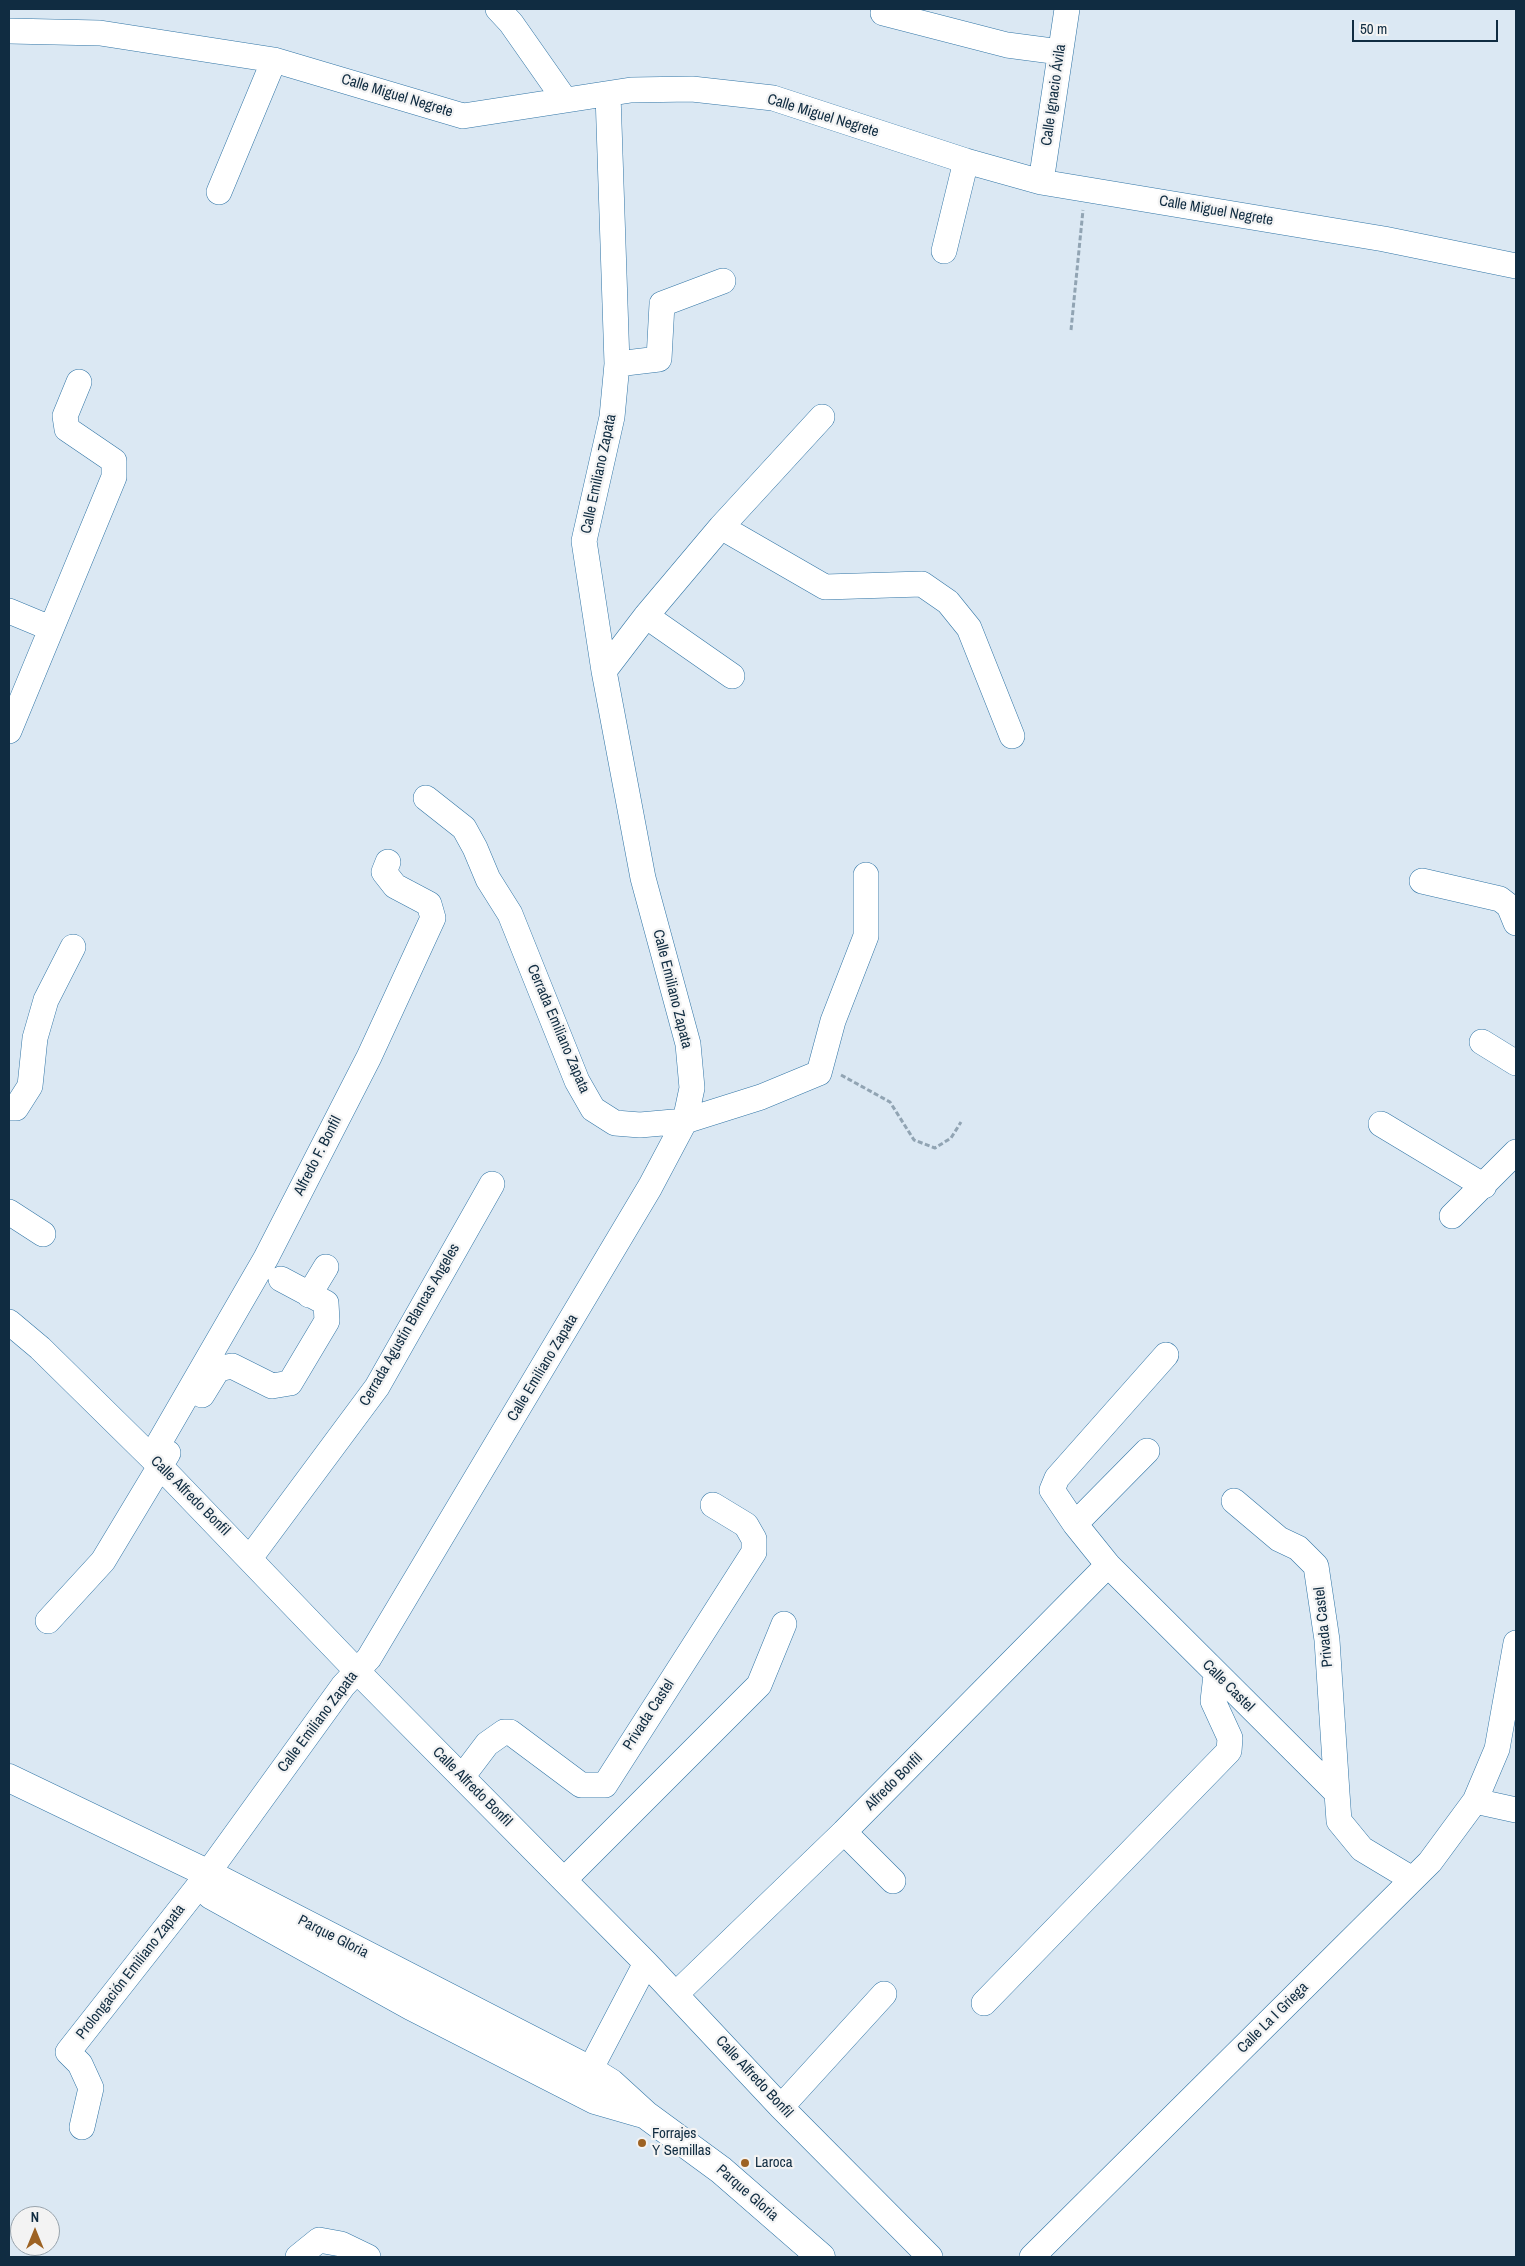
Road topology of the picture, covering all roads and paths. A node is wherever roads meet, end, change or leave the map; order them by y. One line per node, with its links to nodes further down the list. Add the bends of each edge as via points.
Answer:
1 (498, 9): 8 (street)
2 (1067, 9): 5 (street, Calle Ignacio Ávila)
3 (883, 13): 5 (street, via 1007,45)
4 (9, 31): 6 (street, Calle Miguel Negrete, via 100,33)
5 (1060, 52): 10 (street, Calle Ignacio Ávila)
6 (274, 60): 8 (street, Calle Miguel Negrete, via 463,116); 12 (street)
7 (608, 94): 8 (street, Calle Miguel Negrete); 9 (street, Calle Miguel Negrete, via 631,90 692,89 773,98); 17 (street, Calle Emiliano Zapata)
8 (565, 100)
9 (966, 161): 10 (street, Calle Miguel Negrete); 13 (street)
10 (1041, 182): 11 (street, Calle Miguel Negrete)
11 (1085, 189): 14 (street, Calle Miguel Negrete, via 1384,239); 16 (path)
12 (219, 192)
13 (944, 251)
14 (1516, 266)
15 (723, 281): 17 (street, via 662,304 659,359)
16 (1071, 330)
17 (617, 364): 24 (street, Calle Emiliano Zapata, via 612,416 584,541)
18 (79, 382): 23 (street, via 65,416 67,429 114,461 114,476)
19 (822, 418): 20 (street)
20 (721, 527): 22 (street); 27 (street, via 825,586 922,584 948,602 969,628)
21 (9, 611): 23 (street)
22 (646, 616): 24 (street); 25 (street)
23 (50, 628): 26 (street)
24 (604, 671): 38 (street, Calle Emiliano Zapata, via 643,878 688,1044 692,1088)
25 (732, 676)
26 (9, 731)
27 (1012, 736)
28 (426, 798): 38 (street, Cerrada Emiliano Zapata, via 464,828 475,848 488,879 510,914 577,1081 593,1109 615,1123 640,1125)
29 (388, 862): 53 (street, Alfredo F. Bonfil, via 384,872 395,886 428,904 432,918 369,1056 266,1258)
30 (866, 875): 36 (street, via 866,936 833,1021)
31 (1422, 881): 32 (street, via 1500,899 1509,906)
32 (1516, 923)
33 (73, 946): 37 (street, via 46,1000 36,1038 30,1086 16,1108)
34 (1482, 1042): 35 (street)
35 (1516, 1063)
36 (819, 1073): 38 (street, Cerrada Emiliano Zapata, via 761,1097); 39 (path, via 829,1070 840,1074 890,1102 914,1140 935,1148 951,1138)
37 (9, 1108)
38 (685, 1121): 62 (street, Calle Emiliano Zapata, via 650,1187 369,1658)
39 (961, 1122)
40 (1381, 1124): 43 (street)
41 (1516, 1152): 43 (street)
42 (492, 1184): 57 (street, Cerrada Agustín Blancas Angeles, via 377,1387)
43 (1484, 1186): 45 (street)
44 (9, 1212): 46 (street)
45 (1452, 1216)
46 (43, 1234)
47 (326, 1267): 49 (street)
48 (281, 1280): 49 (street)
49 (309, 1295): 53 (street, via 326,1303 327,1321 290,1383 272,1386 232,1366 218,1369)
50 (9, 1322): 53 (street, Calle Alfredo Bonfil)
51 (1166, 1355): 56 (street, Calle Castel, via 1057,1478 1052,1490)
52 (1146, 1451): 56 (street)
53 (156, 1461): 57 (street, Calle Alfredo Bonfil); 59 (street, via 103,1561)
54 (1234, 1501): 66 (street, Privada Castel, via 1279,1539 1298,1548 1316,1566 1327,1640)
55 (712, 1505): 64 (street, Privada Castel, via 746,1525 754,1540 754,1552 605,1785 581,1785 510,1732 504,1732 487,1744)
56 (1075, 1524): 58 (street, Calle Castel)
57 (250, 1558): 62 (street, Calle Alfredo Bonfil)
58 (1108, 1565): 63 (street, Calle Castel); 70 (street, Alfredo Bonfil)
59 (48, 1621)
60 (784, 1624): 73 (street, via 759,1685)
61 (1516, 1643): 68 (street, via 1497,1750)
62 (356, 1670): 64 (street, Calle Alfredo Bonfil); 72 (street, Calle Emiliano Zapata)
63 (1216, 1675): 66 (street, Calle Castel); 79 (street, via 1213,1701 1230,1738 1229,1751)
64 (462, 1777): 73 (street, Calle Alfredo Bonfil)
65 (9, 1778): 72 (main road, Parque Gloria)
66 (1337, 1793): 71 (street, via 1339,1821 1362,1849)
67 (9, 1799): 72 (main road, Parque Gloria)
68 (1475, 1801): 69 (street); 71 (street, Calle La I Griega, via 1430,1862)
69 (1516, 1810)
70 (844, 1832): 74 (street); 76 (street, Alfredo Bonfil)
71 (1412, 1879): 88 (street, Calle La I Griega)
72 (202, 1880): 78 (main road, Parque Gloria); 83 (street, Prolongación Emiliano Zapata, via 68,2052 80,2064 91,2088)
73 (564, 1880): 75 (street, Calle Alfredo Bonfil)
74 (892, 1881)
75 (646, 1963): 76 (street, Calle Alfredo Bonfil); 80 (street)
76 (676, 1994): 81 (street, Calle Alfredo Bonfil)
77 (884, 1994): 81 (street)
78 (417, 1995): 80 (main road, Parque Gloria); 82 (main road, Parque Gloria, via 595,2100)
79 (984, 2003)
80 (590, 2070): 82 (main road, Parque Gloria, via 611,2083)
81 (781, 2107): 87 (street, Calle Alfredo Bonfil)
82 (646, 2115): 86 (main road, Parque Gloria, via 721,2170)
83 (82, 2127)
84 (298, 2257): 85 (street, via 319,2240 341,2244)
85 (368, 2257)
86 (821, 2257)
87 (930, 2257)
88 (1032, 2257)

